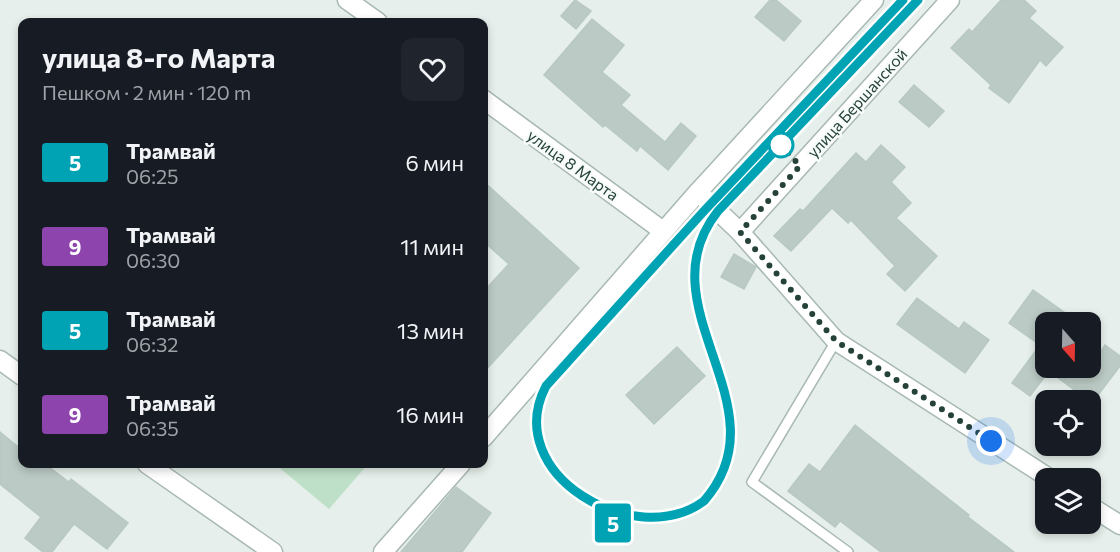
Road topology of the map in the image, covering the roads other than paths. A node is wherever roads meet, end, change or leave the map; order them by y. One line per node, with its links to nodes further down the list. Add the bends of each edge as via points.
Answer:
1 (347, 0): 4 (street)
2 (874, 0): 6 (street)
3 (950, 0): 8 (street, улица Бершанской)
4 (372, 18)
5 (488, 103): 7 (street, улица 8 Марта)
6 (698, 192): 7 (street); 8 (street)
7 (663, 231): 12 (street)
8 (740, 232): 9 (street)
9 (836, 341): 15 (street); 20 (lane, via 752,482)
10 (0, 360): 11 (street)
11 (18, 373)
12 (488, 432)
13 (153, 468): 18 (street)
14 (456, 468): 19 (street)
15 (1035, 469)
16 (1101, 513): 17 (street)
17 (1120, 525)
18 (273, 552)
19 (383, 552)
20 (848, 552)

